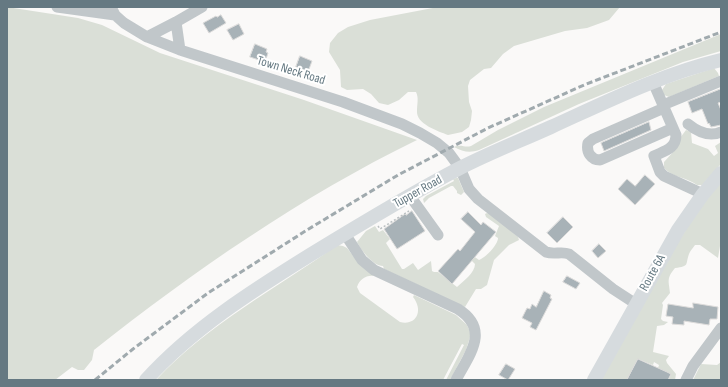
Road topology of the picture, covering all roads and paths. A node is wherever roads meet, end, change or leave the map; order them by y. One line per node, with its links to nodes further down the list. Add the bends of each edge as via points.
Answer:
1 (63, 7): 3 (street)
2 (202, 7): 4 (street)
3 (113, 11): 5 (street, Town Neck Road, via 124,23)
4 (176, 22): 5 (street); 6 (street)
5 (147, 37): 6 (street, Town Neck Road)
6 (180, 50): 14 (street, Town Neck Road, via 343,102 402,124 437,143 450,153)
7 (721, 60): 9 (main road, Tupper Road)
8 (721, 81): 10 (street)
9 (653, 82): 10 (street); 14 (main road, Tupper Road)
10 (663, 106): 12 (street); 12 (street, via 590,141 587,146 591,156 595,160 600,160)
11 (688, 124): 13 (street, via 711,135)
12 (673, 128): 16 (street, via 676,139 674,145 654,156 660,172)
13 (721, 132)
14 (460, 168): 17 (main road, Tupper Road); 21 (street, Town Neck Road, via 473,194 511,225 546,252 569,254)
15 (721, 173): 16 (main road, Route 6A)
16 (702, 194): 21 (main road, Route 6A, via 678,230)
17 (411, 202): 18 (path, via 380,229); 19 (main road, Tupper Road); 20 (street)
18 (376, 223)
19 (345, 234): 23 (main road, Tupper Road, via 256,290 202,328 163,361); 24 (street, via 362,260 374,270 458,309 470,318 475,327 476,338)
20 (438, 235)
21 (636, 304): 25 (main road, Route 6A)
22 (721, 328): 26 (street, via 693,366)
23 (146, 380)
24 (456, 380)
25 (594, 380)
26 (686, 380)

